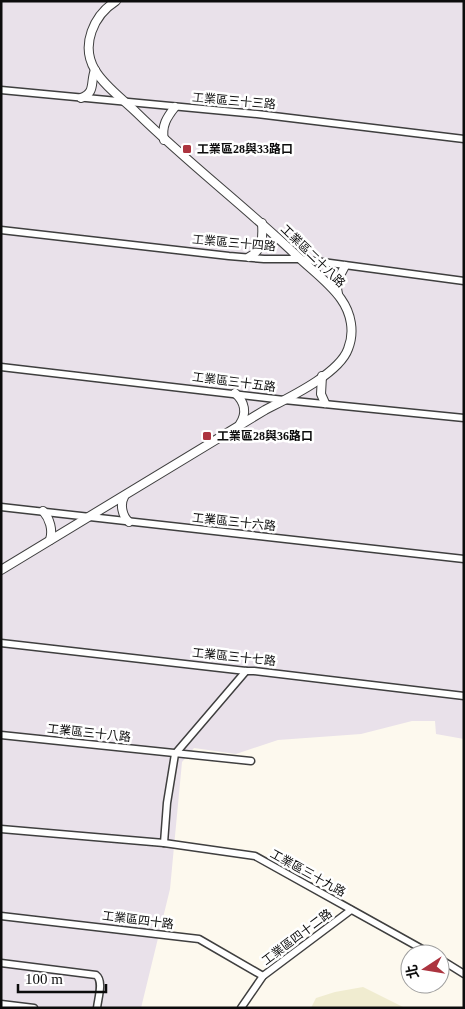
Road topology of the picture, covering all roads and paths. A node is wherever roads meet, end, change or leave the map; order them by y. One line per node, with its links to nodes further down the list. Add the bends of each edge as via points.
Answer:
1 (116, 1): 2 (street, via 102,13 91,34 90,53)
2 (95, 70): 4 (street, via 92,89); 5 (street, 工業區二十八路)
3 (1, 90): 4 (street, 工業區三十三路)
4 (81, 98): 5 (street, 工業區三十三路)
5 (126, 102): 6 (street, 工業區三十三路); 8 (street, 工業區二十八路)
6 (175, 107): 7 (street, 工業區三十三路); 8 (street, via 163,130)
7 (464, 139)
8 (164, 140): 9 (street, 工業區二十八路)
9 (262, 223): 11 (street, via 262,243); 12 (street, 工業區二十八路)
10 (1, 230): 11 (street, 工業區三十四路)
11 (249, 257): 12 (street, 工業區三十四路)
12 (300, 259): 13 (street, 工業區三十四路); 15 (street, 工業區二十八路)
13 (345, 266): 14 (street, 工業區三十四路); 15 (street, via 336,283)
14 (464, 281)
15 (339, 296): 17 (street, 工業區二十八路, via 350,319 350,343 341,363)
16 (1, 367): 18 (street, 工業區三十五路)
17 (322, 376): 19 (street, 工業區二十八路); 20 (street, via 321,394)
18 (235, 393): 19 (street, 工業區三十五路); 22 (street, via 243,403 244,411)
19 (284, 400): 20 (street, 工業區三十五路); 22 (street, 工業區二十八路)
20 (325, 403): 21 (street, 工業區三十五路)
21 (464, 418)
22 (237, 428): 23 (street, 工業區二十八路)
23 (124, 497): 26 (street, 工業區二十八路); 27 (street, via 123,512)
24 (1, 507): 25 (street, 工業區三十六路)
25 (43, 511): 26 (street, 工業區三十六路); 28 (street, via 52,532)
26 (89, 517): 27 (street, 工業區三十六路); 28 (street, 工業區二十八路)
27 (129, 522): 29 (street, 工業區三十六路)
28 (50, 540): 30 (street, 工業區二十八路)
29 (464, 559)
30 (1, 570)
31 (1, 643): 32 (street, 工業區三十七路)
32 (246, 671): 33 (street, 工業區三十七路); 35 (street)
33 (464, 696)
34 (1, 735): 35 (street, 工業區三十八路)
35 (175, 754): 36 (street, 工業區三十八路); 38 (street)
36 (251, 761)
37 (1, 829): 38 (street, 工業區三十九路)
38 (164, 843): 39 (street, 工業區三十九路, via 255,856)
39 (351, 910): 41 (street, 工業區三十九路); 45 (street, 工業區四十二路)
40 (1, 916): 45 (street, 工業區四十路, via 199,939)
41 (413, 944)
42 (1, 964): 48 (street, via 96,975 100,982)
43 (450, 966): 44 (street)
44 (464, 974)
45 (263, 976): 49 (street, 工業區四十二路)
46 (1, 1004): 47 (street)
47 (34, 1008)
48 (97, 1008)
49 (242, 1008)

